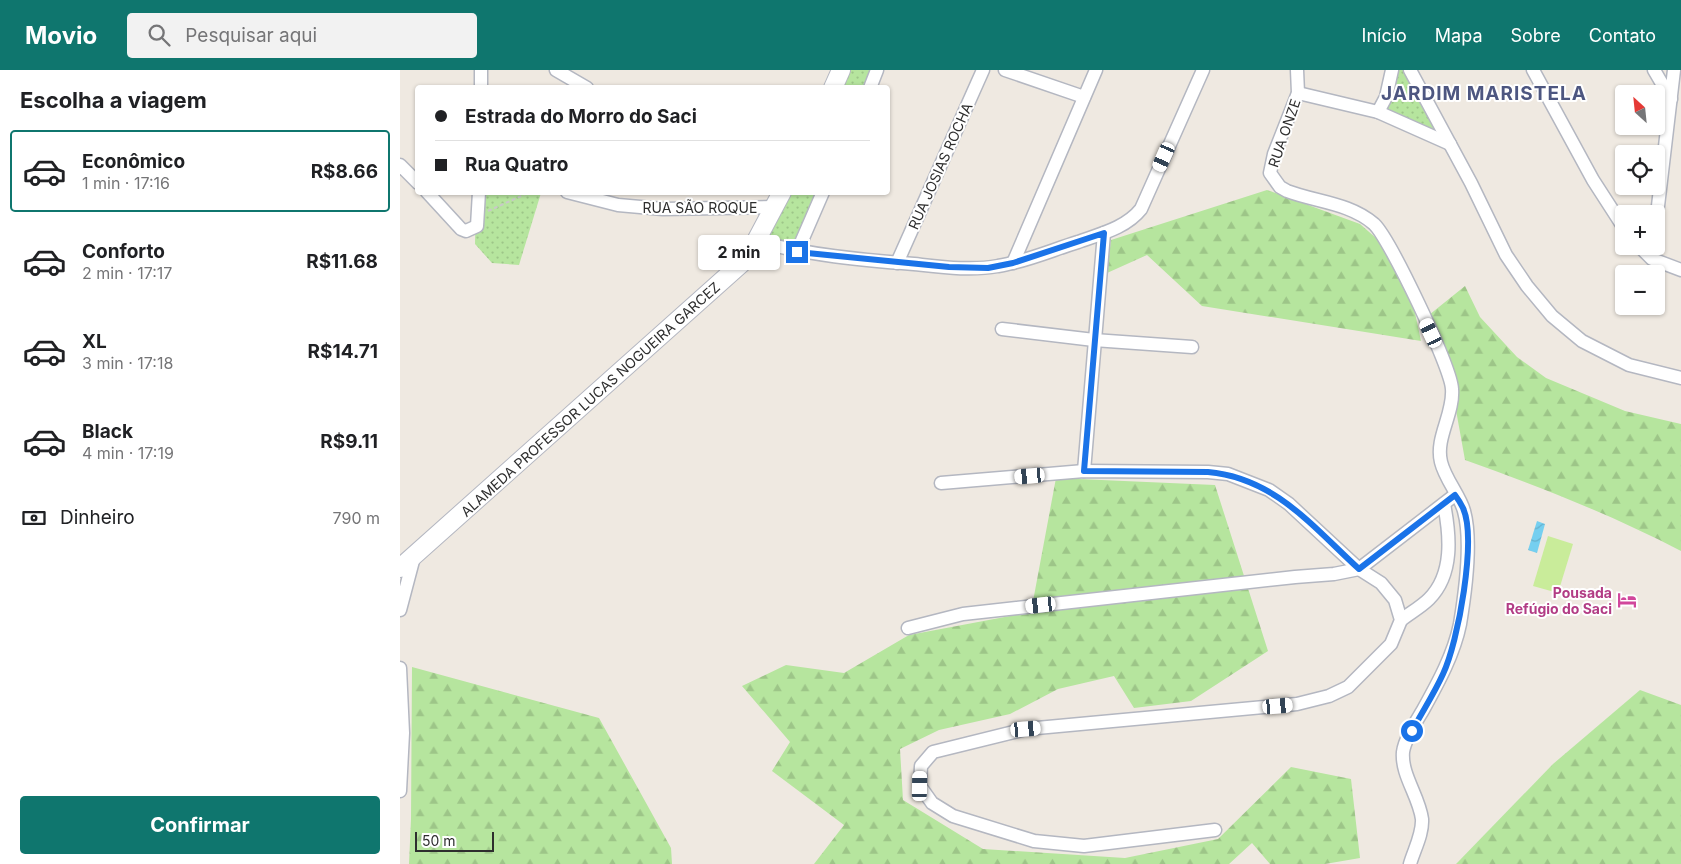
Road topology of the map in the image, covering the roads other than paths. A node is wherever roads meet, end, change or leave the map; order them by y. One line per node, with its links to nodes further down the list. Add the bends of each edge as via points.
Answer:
1 (481, 70): 15 (street)
2 (556, 70): 16 (street)
3 (841, 70): 17 (main road)
4 (877, 70): 18 (street)
5 (983, 70): 37 (street, RUA JOSIAS ROCHA)
6 (1005, 70): 20 (street)
7 (1096, 70): 20 (street)
8 (1203, 70): 33 (street, via 1141,209 1136,216)
9 (1297, 70): 19 (street)
10 (1392, 70): 22 (street, via 1386,97)
11 (1410, 70): 23 (street)
12 (1532, 70): 32 (street)
13 (1654, 70): 21 (street)
14 (1674, 70): 21 (street)
15 (481, 85)
16 (582, 85)
17 (834, 85)
18 (871, 85)
19 (1298, 93): 22 (street); 46 (street, RUA ONZE, via 1274,154 1270,173 1287,191 1356,212 1374,224 1385,238 1438,348 1452,388 1451,411 1440,452)
20 (1084, 97): 38 (street)
21 (1670, 99): 31 (street)
22 (1378, 112): 23 (street)
23 (1450, 144): 43 (street, via 1506,255 1552,316 1582,341 1629,365)
24 (400, 165): 25 (street)
25 (415, 180)
26 (429, 195): 27 (street, via 466,231 477,226)
27 (479, 195)
28 (579, 195): 30 (street, RUA SÃO ROQUE, via 618,205 664,209)
29 (822, 195): 35 (street)
30 (778, 200): 34 (main road, ALAMEDA PROFESSOR LUCAS NOGUEIRA GARCEZ)
31 (1658, 205)
32 (1615, 214)
33 (1104, 233): 38 (street); 41 (street)
34 (756, 241): 35 (street); 48 (main road, ALAMEDA PROFESSOR LUCAS NOGUEIRA GARCEZ, via 743,262)
35 (797, 252): 37 (street)
36 (1658, 255): 39 (street)
37 (897, 263): 38 (street, via 988,268)
38 (1013, 263)
39 (1681, 270)
40 (1002, 328): 41 (street)
41 (1094, 340): 42 (street); 44 (street)
42 (1192, 347)
43 (1681, 378)
44 (1084, 471): 45 (street); 50 (street, via 1208,472 1248,480 1289,504)
45 (941, 483)
46 (1455, 495): 47 (street); 57 (street, via 1464,510 1467,529 1459,626 1444,673 1403,750 1403,765 1422,820 1420,838)
47 (1444, 504): 50 (street); 52 (street, via 1449,558 1441,582 1430,598)
48 (414, 557): 49 (main road, ALAMEDA PROFESSOR LUCAS NOGUEIRA GARCEZ); 51 (street)
49 (400, 568)
50 (1359, 569): 52 (street, via 1380,583 1395,600); 53 (street, via 963,614)
51 (400, 610)
52 (1401, 620): 56 (street, via 1392,644 1348,687 1329,696 1297,704 1026,729 933,752 921,766 920,786 932,803 953,816 1034,841 1084,846)
53 (908, 628)
54 (400, 668): 55 (street, via 403,733)
55 (400, 791)
56 (1215, 830)
57 (1410, 864)

